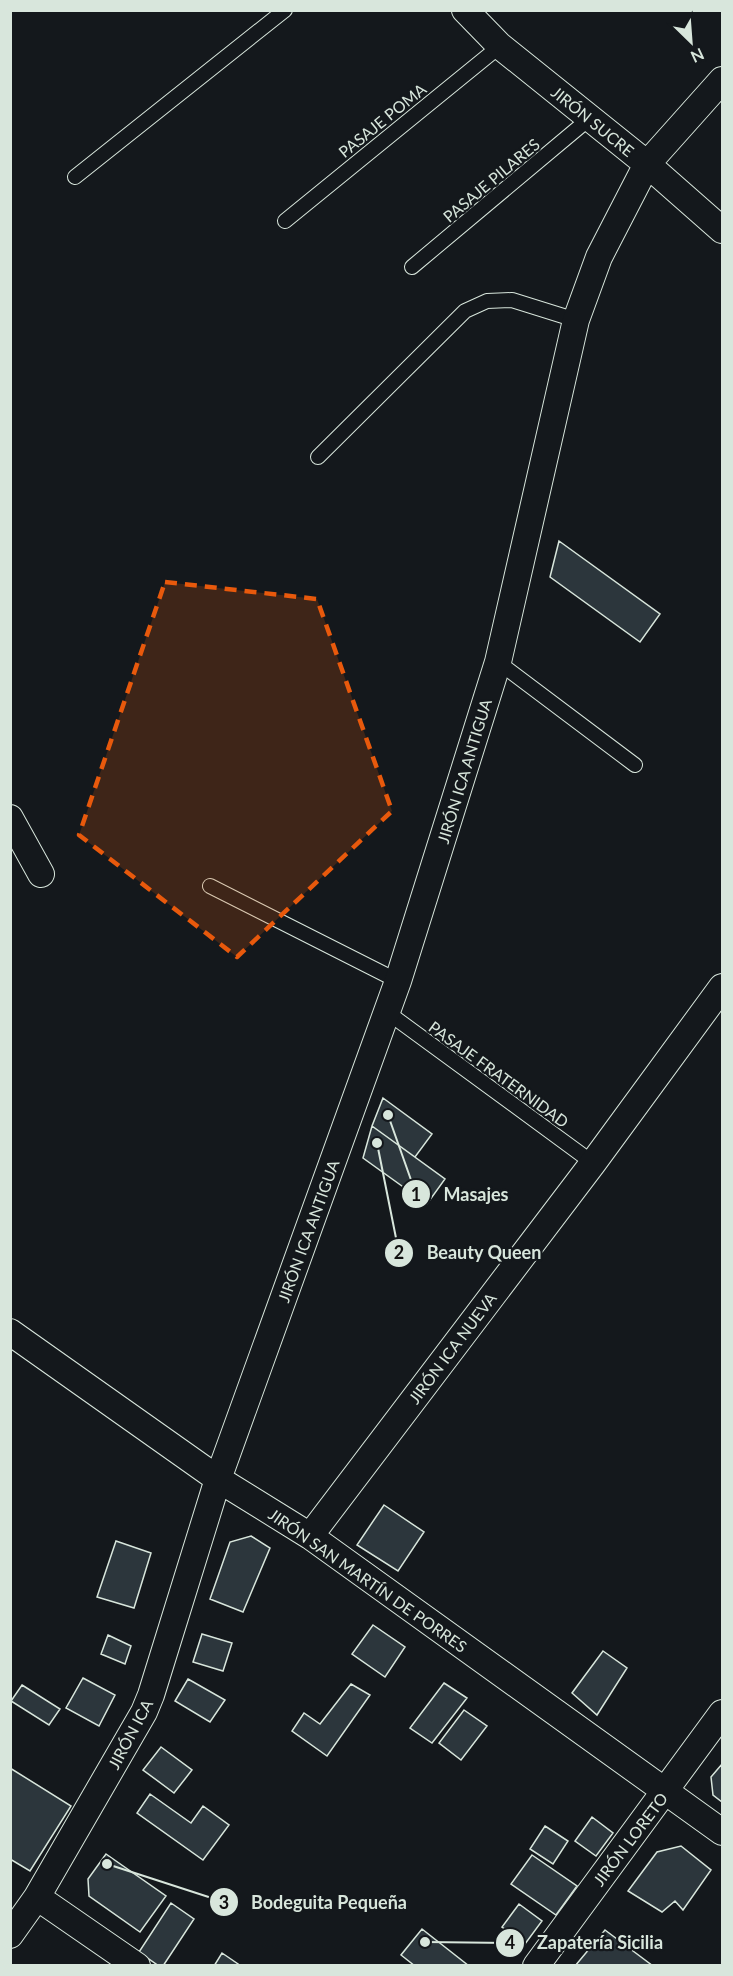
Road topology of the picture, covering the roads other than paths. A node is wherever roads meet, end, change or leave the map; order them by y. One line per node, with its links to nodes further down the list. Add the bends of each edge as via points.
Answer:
1 (285, 10): 7 (lane)
2 (465, 10): 3 (street, JIRÓN SUCRE)
3 (500, 46): 5 (street, JIRÓN SUCRE); 8 (lane, PASAJE POMA)
4 (723, 80): 6 (street, JIRÓN ICA ANTIGUA)
5 (590, 118): 6 (street, JIRÓN SUCRE); 10 (lane, PASAJE PILARES)
6 (647, 164): 9 (street, JIRÓN SUCRE); 11 (street, JIRÓN ICA ANTIGUA, via 599,257)
7 (75, 177)
8 (285, 221)
9 (723, 230)
10 (412, 267)
11 (576, 320): 12 (lane, via 512,300 487,301 465,311); 13 (street, JIRÓN ICA ANTIGUA)
12 (318, 457)
13 (498, 662): 14 (lane); 18 (street, JIRÓN ICA ANTIGUA)
14 (635, 765)
15 (10, 818): 16 (street)
16 (41, 874)
17 (210, 886): 18 (lane)
18 (398, 981): 20 (street, JIRÓN ICA ANTIGUA)
19 (723, 987): 21 (street, JIRÓN ICA NUEVA)
20 (387, 1012): 21 (lane, PASAJE FRATERNIDAD); 23 (street, JIRÓN ICA ANTIGUA)
21 (592, 1163): 24 (street, JIRÓN ICA NUEVA)
22 (10, 1332): 23 (street, JIRÓN SAN MARTÍN DE PORRES)
23 (218, 1479): 24 (street, JIRÓN SAN MARTÍN DE PORRES); 28 (street, JIRÓN ICA, via 144,1712)
24 (310, 1536): 26 (street, JIRÓN SAN MARTÍN DE PORRES)
25 (723, 1713): 26 (street, JIRÓN LORETO)
26 (666, 1790): 27 (street, JIRÓN SAN MARTÍN DE PORRES); 31 (street, JIRÓN LORETO)
27 (723, 1832)
28 (37, 1896): 29 (street, JIRÓN ICA); 30 (street)
29 (10, 1935)
30 (137, 1965)
31 (536, 1965)

